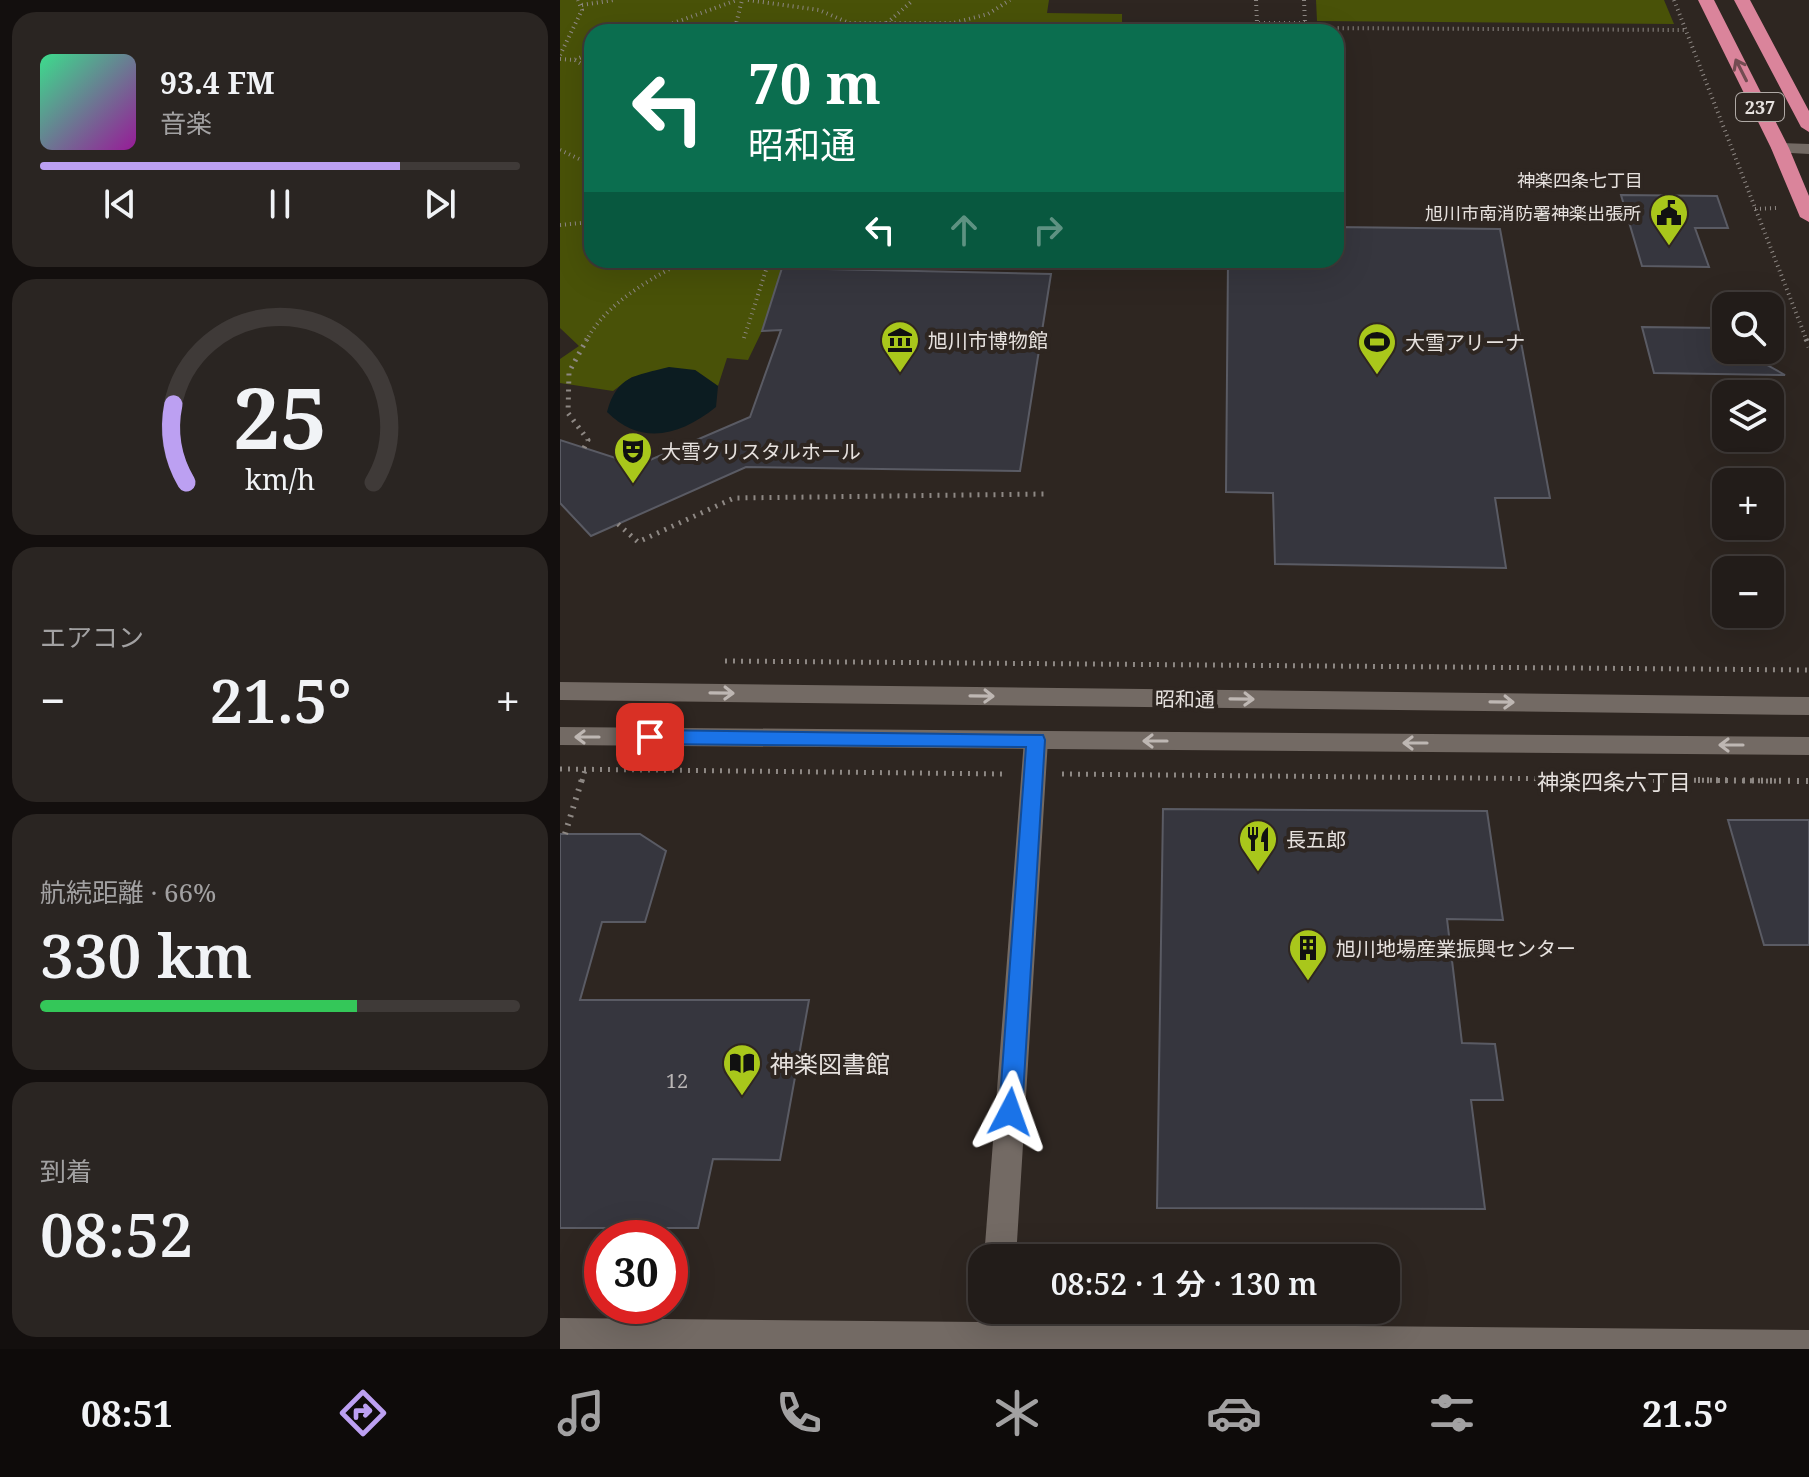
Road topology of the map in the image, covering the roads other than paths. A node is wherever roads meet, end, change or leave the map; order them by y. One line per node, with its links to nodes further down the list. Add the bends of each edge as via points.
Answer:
1 (1706, 0): 4 (highway, 237, one-way to 1)
2 (1742, 0): 3 (highway, 237)
3 (1809, 127)
4 (1780, 148): 5 (street); 6 (highway, 237)
5 (1809, 149)
6 (1809, 217)
7 (560, 691): 8 (street, 昭和通, one-way to 8)
8 (1809, 706)
9 (560, 736): 10 (street, 昭和通, one-way to 9)
10 (1036, 740): 11 (street, 昭和通, one-way to 10); 12 (street)
11 (1809, 746)
12 (1001, 1244)
13 (997, 1332): 14 (street); 15 (street)
14 (560, 1334)
15 (1809, 1346)

